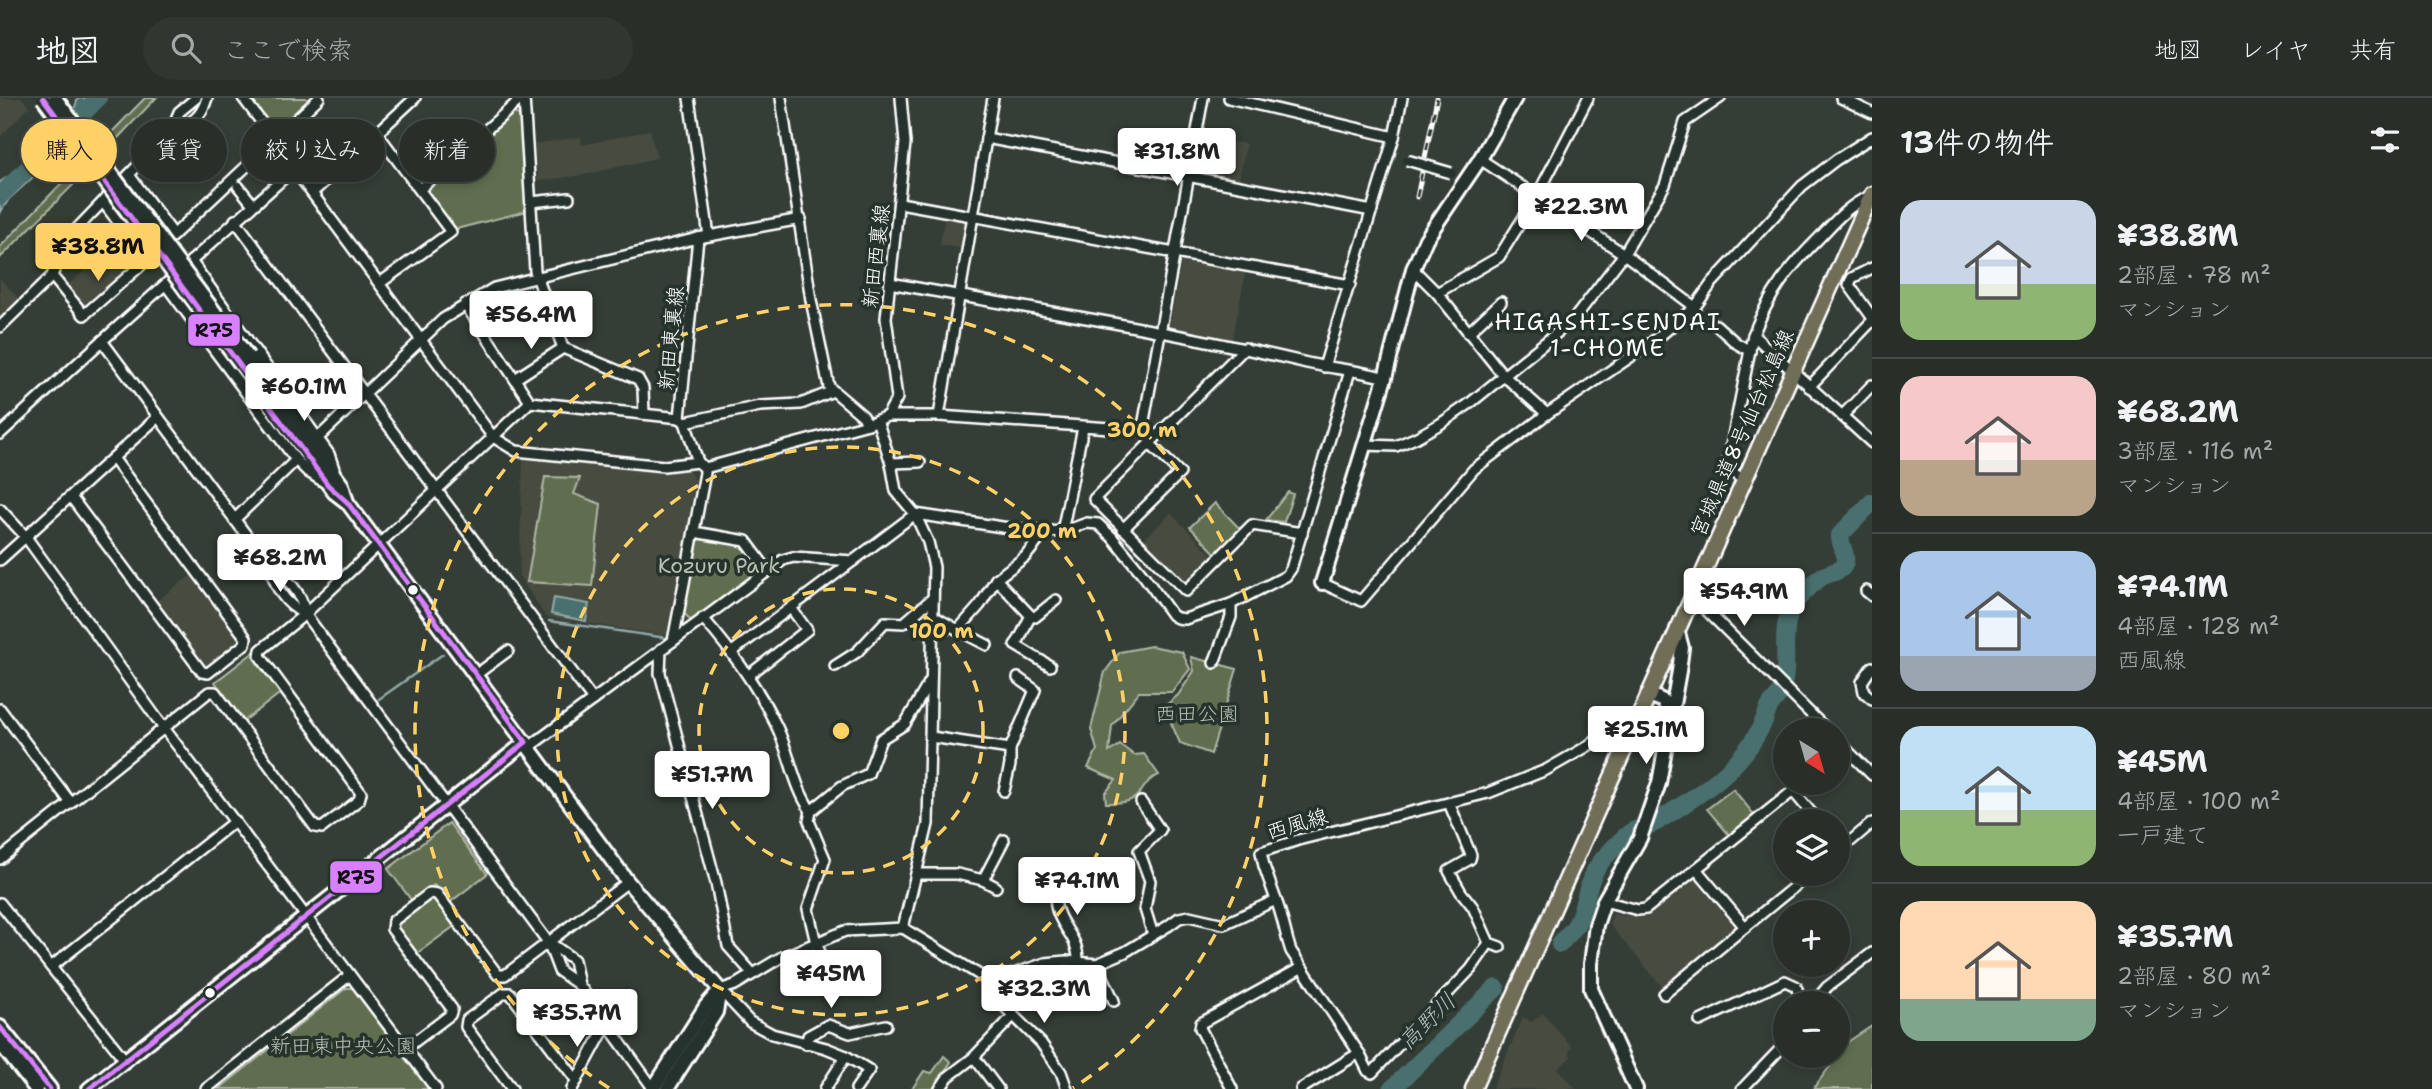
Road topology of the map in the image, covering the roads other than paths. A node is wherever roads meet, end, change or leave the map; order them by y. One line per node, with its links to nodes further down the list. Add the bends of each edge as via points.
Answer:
1 (43, 98): 82 (street, bridge)
2 (55, 98): 82 (street, bridge)
3 (195, 98): 21 (street)
4 (207, 98): 22 (street)
5 (243, 98): 23 (street)
6 (415, 98): 25 (street)
7 (523, 98): 38 (street); 45 (street)
8 (689, 98): 52 (street)
9 (781, 98): 49 (street)
10 (901, 98): 46 (street, 新田西裏線, via 905,143)
11 (993, 98): 28 (street)
12 (1203, 98): 35 (street)
13 (1229, 98): 26 (street)
14 (1402, 98): 26 (street)
15 (1514, 98): 30 (street)
16 (1588, 98): 41 (street)
17 (1720, 98): 55 (street, via 1685,122 1665,185)
18 (1841, 98): 20 (street)
19 (315, 99): 24 (street)
20 (1872, 113)
21 (176, 119)
22 (195, 119)
23 (259, 119)
24 (295, 119)
25 (385, 126)
26 (1394, 137): 47 (street)
27 (1872, 137): 70 (street, via 1802,186 1712,283)
28 (986, 138): 35 (street); 48 (street)
29 (385, 143): 38 (street)
30 (1480, 159): 41 (street); 59 (street, via 1426,239)
31 (1407, 160): 33 (street, bridge)
32 (241, 171): 51 (street)
33 (1451, 173)
34 (129, 175): 43 (street); 51 (street)
35 (1189, 175): 47 (street); 54 (street)
36 (325, 182): 39 (street)
37 (238, 186): 44 (street)
38 (420, 189): 62 (street, via 451,232)
39 (313, 193): 50 (street, via 295,169); 62 (street)
40 (1872, 195): 76 (street, via 1852,204 1788,269 1769,297); 85 (main road, 宮城県道8号仙台松島線)
41 (1537, 197): 55 (street); 66 (street, via 1499,257)
42 (569, 198): 45 (street)
43 (103, 202): 56 (street); 60 (street, via 65,241)
44 (251, 202)
45 (531, 202): 61 (street)
46 (900, 203): 48 (street); 63 (street, 新田西裏線)
47 (1372, 211): 65 (street)
48 (975, 215): 54 (street); 67 (street)
49 (801, 219): 52 (street); 91 (street, via 811,300)
50 (235, 220): 57 (street); 92 (street)
51 (174, 234): 56 (street)
52 (709, 236): 53 (street)
53 (698, 238): 61 (street); 100 (street, 新田東裏線)
54 (1175, 252): 65 (street); 74 (street)
55 (1624, 254): 70 (street); 86 (street, via 1574,319)
56 (147, 260): 60 (street, via 83,315)
57 (191, 261): 64 (street); 105 (street)
58 (1872, 268): 71 (street, via 1852,278 1849,285)
59 (1413, 269): 66 (street); 87 (street)
60 (52, 276): 73 (street)
61 (537, 278): 69 (street, via 494,288); 79 (street)
62 (380, 283): 77 (street)
63 (890, 283): 67 (street); 96 (street, 新田西裏線, via 886,318 897,398)
64 (166, 285): 78 (street); 110 (street)
65 (1350, 285): 83 (street)
66 (1437, 293): 75 (street)
67 (960, 296): 74 (street); 97 (street)
68 (1501, 302): 75 (street)
69 (465, 304): 77 (street); 88 (street)
70 (1696, 307): 95 (street)
71 (1871, 315): 90 (street)
72 (1716, 325): 81 (street)
73 (0, 327)
74 (1160, 331): 80 (street); 102 (street, via 1143,426 1138,430)
75 (1468, 333): 86 (street)
76 (1753, 335): 81 (street); 85 (street)
77 (421, 339): 92 (street); 104 (street)
78 (102, 341): 99 (street); 103 (street)
79 (563, 348): 88 (street); 94 (street, via 638,379)
80 (1245, 348): 83 (street); 107 (street)
81 (1750, 351): 114 (street, via 1727,461)
82 (244, 360): 115 (street)
83 (1324, 367): 84 (street)
84 (1350, 371): 87 (street); 125 (street)
85 (1792, 372): 90 (street); 114 (main road, 宮城県道8号仙台松島線)
86 (1503, 375): 95 (street); 108 (street, via 1469,404 1415,438 1396,446)
87 (1385, 378): 108 (street)
88 (515, 379): 93 (street)
89 (1872, 385): 98 (street)
90 (1809, 387): 98 (street)
91 (833, 391): 100 (street, via 801,404 760,406); 101 (street)
92 (366, 392): 105 (street); 116 (street)
93 (530, 402): 94 (street); 104 (street)
94 (644, 414): 100 (street)
95 (1547, 414): 132 (street, via 1474,468 1362,601)
96 (887, 416): 97 (street); 101 (street)
97 (939, 416): 102 (street)
98 (1842, 416): 106 (street)
99 (158, 417): 109 (street); 120 (street)
100 (683, 420): 113 (street, 新田東裏線)
101 (873, 422): 112 (street); 113 (street)
102 (1083, 426): 124 (street)
103 (0, 434)
104 (493, 437): 113 (street, via 516,451 664,466); 116 (street)
105 (318, 438): 115 (street, via 329,454)
106 (1872, 443)
107 (1150, 444): 121 (street, via 1094,499); 121 (street, via 1180,473)
108 (1364, 445): 132 (street)
109 (113, 458): 117 (street); 117 (street, via 246,638 245,644 208,673 201,672)
110 (296, 460): 115 (street); 120 (street)
111 (920, 462): 112 (street)
112 (891, 463): 119 (street, via 897,491)
113 (701, 465): 123 (street, 新田東裏線)
114 (1744, 480): 135 (main road, 宮城県道8号仙台松島線)
115 (333, 482): 127 (street, via 342,485 347,502)
116 (438, 490): 127 (street); 159 (street)
117 (71, 497): 126 (street)
118 (0, 509): 126 (street)
119 (915, 514): 122 (street); 129 (street); 133 (street, via 934,567)
120 (234, 520): 138 (street, via 303,600)
121 (1124, 529): 125 (street, via 1186,591 1252,525)
122 (1047, 530): 124 (street); 131 (street, via 1025,557)
123 (694, 532): 130 (street, via 747,541); 144 (street, 新田東裏線)
124 (1062, 532): 136 (street, via 1098,524 1177,618)
125 (1302, 533): 136 (street, via 1286,576)
126 (26, 537): 128 (street); 164 (street)
127 (379, 545): 138 (street); 153 (street)
128 (0, 560)
129 (853, 561): 130 (street, via 793,557); 137 (street)
130 (768, 571): 141 (street)
131 (996, 579): 140 (street); 143 (street)
132 (1322, 583)
133 (933, 598): 139 (street); 150 (street, via 904,624 885,622 857,652)
134 (1056, 600): 140 (street)
135 (1690, 600): 142 (main road, 宮城県道8号仙台松島線); 162 (street, via 1701,605)
136 (1231, 604): 149 (street, via 1231,617)
137 (791, 608): 148 (street); 154 (street, via 807,630)
138 (304, 614): 164 (street, via 261,650 260,656 360,793 359,800 322,828 316,827 215,692); 174 (street)
139 (933, 616): 143 (street); 156 (street)
140 (1031, 616): 151 (street, via 1015,645)
141 (703, 618): 144 (street); 148 (street)
142 (1677, 629): 157 (main road, 宮城県道8号仙台松島線); 161 (street, via 1682,648)
143 (958, 630): 145 (street)
144 (673, 641): 146 (street)
145 (987, 645)
146 (661, 649): 159 (street); 205 (street, via 660,673 716,883 728,946)
147 (508, 651): 153 (street)
148 (732, 652): 154 (street)
149 (1214, 663)
150 (835, 666)
151 (1050, 666)
152 (1872, 667): 158 (street, via 1862,682)
153 (477, 674): 166 (street)
154 (749, 675): 176 (street, via 777,727)
155 (1018, 678): 167 (street, via 1035,690)
156 (931, 679): 165 (street); 176 (street, via 905,724 881,739 868,774 842,786)
157 (1649, 691): 161 (street); 163 (main road, 宮城県道8号仙台松島線)
158 (1872, 699)
159 (593, 700): 166 (street)
160 (0, 709): 172 (street)
161 (1672, 715): 190 (street, via 1646,823)
162 (1815, 718)
163 (1637, 719): 173 (street, 西風線, via 1622,719 1546,770); 244 (main road, 宮城県道8号仙台松島線)
164 (165, 727): 172 (street); 177 (street)
165 (932, 737): 167 (street); 184 (street, via 928,824)
166 (527, 745): 174 (street); 186 (street)
167 (1010, 748): 170 (street)
168 (1850, 753): 169 (street)
169 (1872, 775)
170 (1004, 791)
171 (1141, 802): 195 (street, via 1160,830 1139,851 1150,881 1145,909)
172 (71, 803): 181 (street)
173 (1449, 803): 189 (street, 西風線, via 1261,852); 198 (street, via 1471,859 1449,871)
174 (446, 806): 192 (street); 196 (street)
175 (1808, 809): 183 (street, via 1793,791)
176 (811, 811): 197 (street, via 809,821 825,859 808,909)
177 (235, 821): 192 (street); 203 (street)
178 (1872, 824): 180 (street)
179 (1004, 840): 185 (street)
180 (1850, 840)
181 (0, 859)
182 (1059, 867): 201 (street, via 1055,904 1077,944)
183 (1696, 869): 190 (street, via 1646,909); 193 (street)
184 (916, 874): 185 (street, via 957,874); 194 (street)
185 (983, 880): 188 (street)
186 (628, 882): 196 (street); 210 (street)
187 (1795, 886): 193 (street)
188 (996, 887)
189 (1276, 900): 195 (street, via 1224,924 1179,918); 204 (street, via 1285,935)
190 (1604, 901): 245 (street, via 1596,925 1591,989)
191 (0, 903): 203 (street)
192 (306, 916): 206 (street); 227 (street)
193 (1745, 927): 213 (street)
194 (903, 929): 197 (street, via 845,931); 207 (street)
195 (1153, 935): 202 (street)
196 (548, 942): 209 (street, via 559,971); 209 (street, via 574,960); 222 (street, via 505,975 498,975 437,894 429,893 393,921 392,929 452,1009)
197 (817, 943): 205 (street); 208 (street)
198 (1489, 943): 199 (street); 223 (street, via 1471,969 1372,1073)
199 (1500, 947)
200 (1872, 953): 212 (street)
201 (1078, 962): 202 (street); 207 (street, via 1045,963)
202 (1097, 964): 214 (street)
203 (51, 967): 227 (street)
204 (1301, 968): 223 (street); 242 (street, via 1201,1023)
205 (752, 974): 210 (street)
206 (350, 975): 222 (street); 232 (street)
207 (986, 979): 215 (street)
208 (833, 983)
209 (579, 985): 217 (street)
210 (720, 990): 221 (street, via 750,1022); 235 (street); 236 (street, via 716,1013)
211 (1798, 991): 216 (street, via 1785,981)
212 (1824, 991)
213 (1664, 993)
214 (1114, 1001)
215 (1013, 1016): 225 (street); 241 (street, via 1041,1043)
216 (1700, 1021)
217 (607, 1024): 228 (street); 235 (street)
218 (886, 1025): 221 (street, via 850,1033 828,1025 808,1036)
219 (0, 1027): 230 (street)
220 (0, 1043): 229 (street)
221 (806, 1044): 224 (street)
222 (405, 1049): 233 (street)
223 (1359, 1053): 243 (street)
224 (846, 1056): 237 (street); 238 (street, via 869,1070)
225 (974, 1056): 239 (street); 240 (street)
226 (1773, 1057): 246 (street)
227 (125, 1060): 231 (street)
228 (575, 1085): 234 (street, via 510,993 504,993 467,1020 466,1027)
229 (36, 1089)
230 (50, 1089)
231 (89, 1089)
232 (206, 1089)
233 (436, 1089)
234 (512, 1089)
235 (653, 1089)
236 (667, 1089)
237 (825, 1089)
238 (856, 1089)
239 (940, 1089)
240 (998, 1089)
241 (1067, 1089)
242 (1232, 1089)
243 (1300, 1089)
244 (1473, 1089)
245 (1636, 1089)
246 (1742, 1089)

